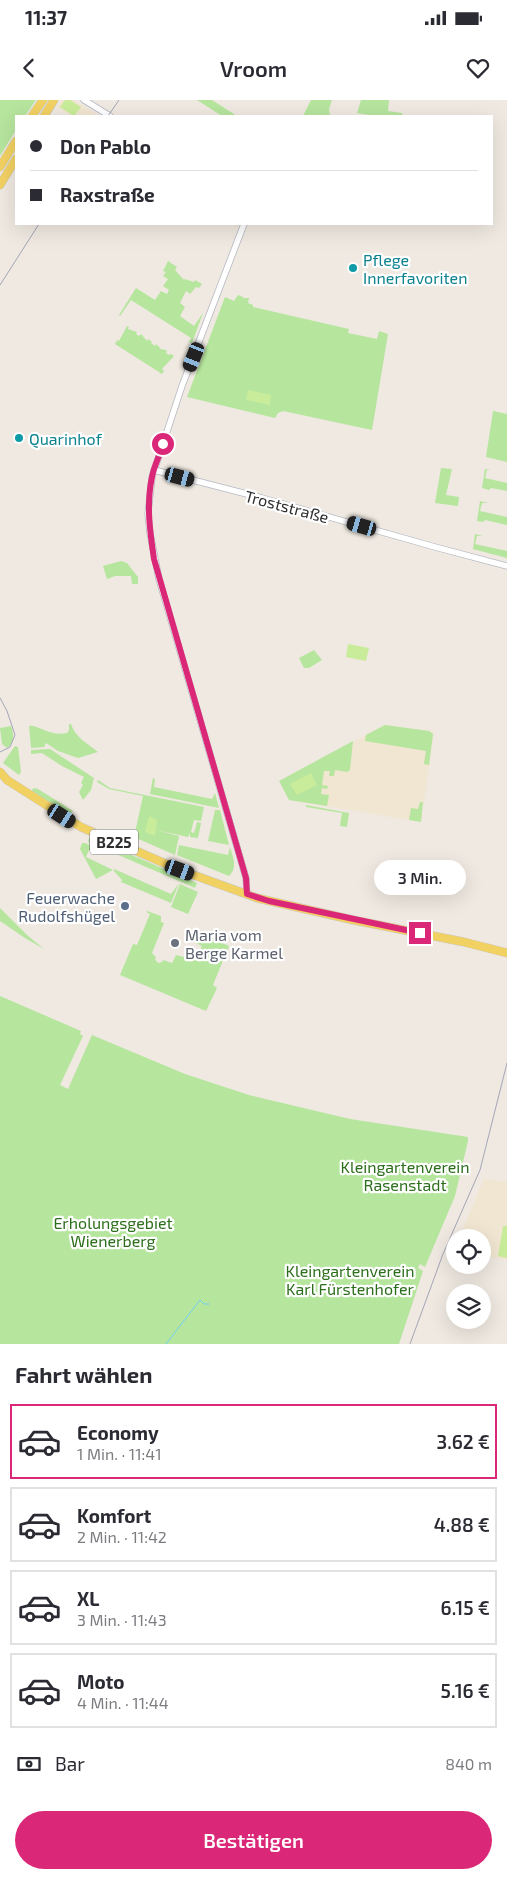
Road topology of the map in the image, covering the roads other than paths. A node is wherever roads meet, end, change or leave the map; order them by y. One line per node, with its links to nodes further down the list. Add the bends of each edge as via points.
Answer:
1 (43, 100): 4 (main road)
2 (54, 100): 5 (main road)
3 (84, 100): 6 (street)
4 (33, 115)
5 (45, 115)
6 (108, 115)
7 (15, 143): 9 (main road)
8 (15, 161): 10 (main road)
9 (0, 167)
10 (0, 185)
11 (244, 225): 12 (street, via 182,386)
12 (154, 470): 13 (street, Troststraße); 15 (street, via 148,514 154,559 246,878)
13 (507, 566)
14 (1, 775): 15 (main road, B225, via 81,827 180,870)
15 (247, 894): 16 (main road, B225)
16 (507, 953)

